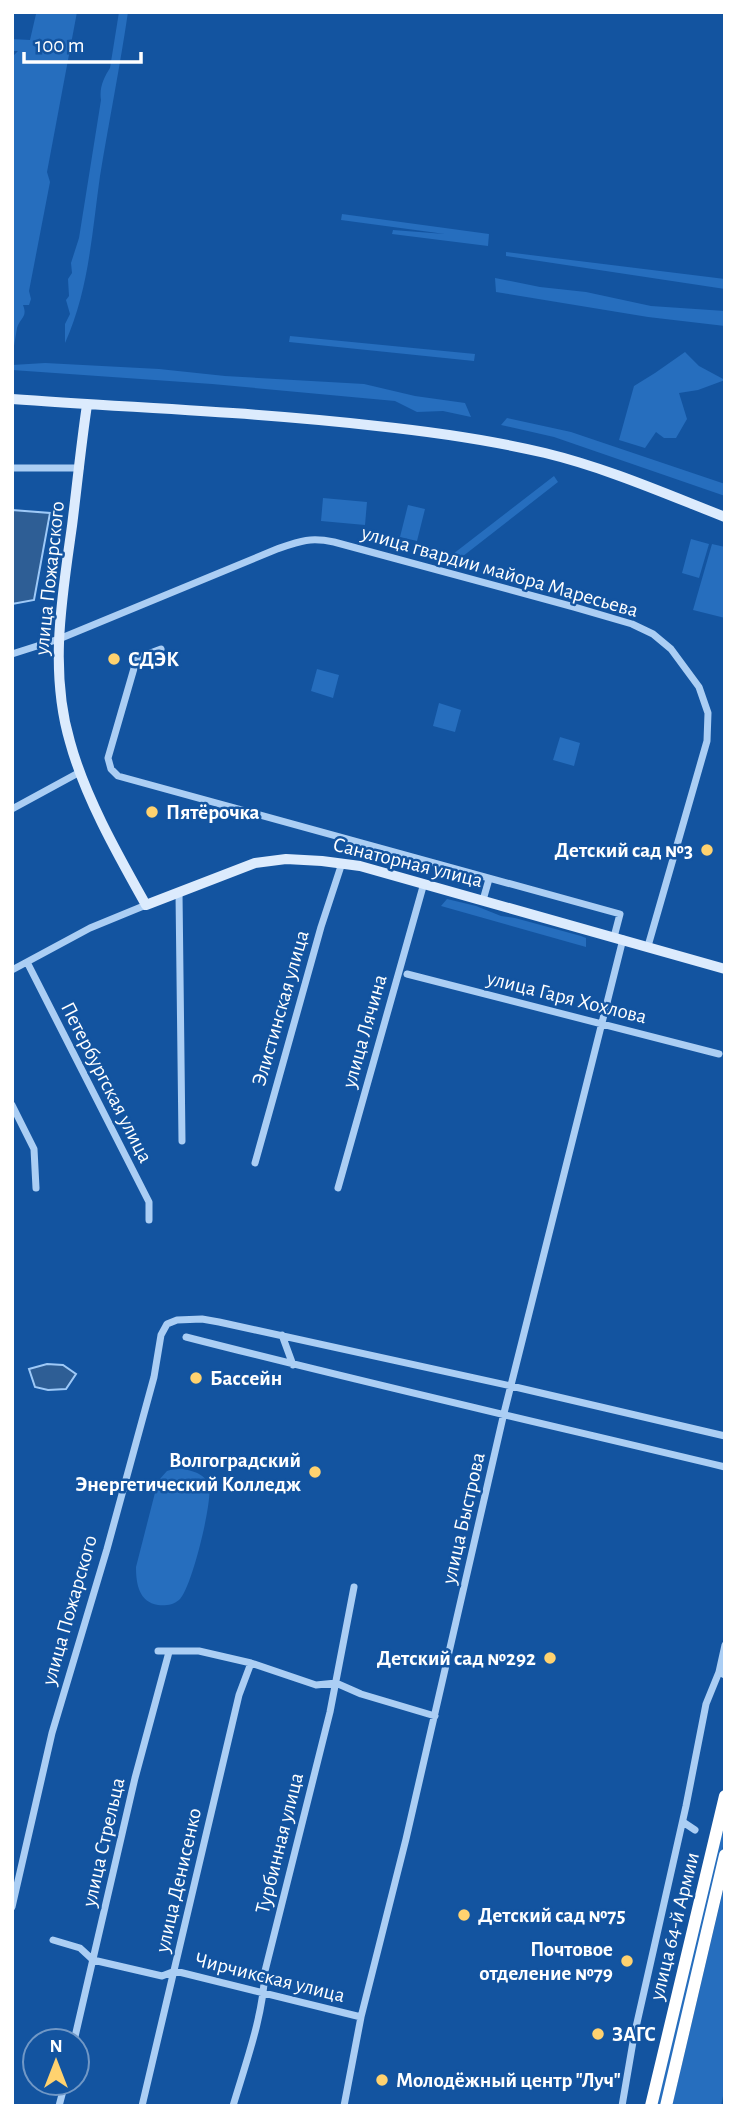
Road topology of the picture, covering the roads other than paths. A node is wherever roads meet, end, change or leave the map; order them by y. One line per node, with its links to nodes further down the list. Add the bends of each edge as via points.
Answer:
1 (12, 399): 2 (street)
2 (87, 405): 4 (street, улица Пожарского); 5 (street, via 293,416 480,440 576,461)
3 (12, 468): 4 (street)
4 (80, 468): 6 (street, улица Пожарского)
5 (725, 517)
6 (59, 639): 8 (street, улица гвардии майора Маресьева); 9 (street, улица Пожарского, via 62,708); 18 (street, улица гвардии майора Маресьева, via 277,549 313,539 555,601 646,630 664,642 695,681 709,725)
7 (161, 649): 12 (street, via 137,658 108,758 113,773)
8 (12, 653)
9 (80, 772): 10 (street); 16 (street, улица Пожарского)
10 (12, 809)
11 (342, 863): 13 (street, Санаторная улица); 14 (street, Санаторная улица, via 286,859 255,863); 27 (street, Элистинская улица)
12 (489, 879): 15 (street); 17 (street, via 620,914)
13 (424, 883): 15 (street, Санаторная улица); 29 (street, улица Лячина)
14 (179, 892): 16 (street, Санаторная улица); 26 (street)
15 (483, 900): 17 (street, Санаторная улица)
16 (146, 905): 19 (street, Санаторная улица)
17 (618, 938): 18 (street, Санаторная улица); 23 (street, улица Быстрова)
18 (648, 946): 20 (street, Санаторная улица)
19 (27, 962): 21 (street, Санаторная улица); 30 (street, Петербургская улица, via 149,1202)
20 (725, 969)
21 (12, 970)
22 (407, 974): 23 (street, улица Гаря Хохлова)
23 (602, 1024): 24 (street, улица Гаря Хохлова); 34 (street, улица Быстрова)
24 (719, 1054)
25 (12, 1105): 28 (street, via 34,1149)
26 (182, 1141)
27 (255, 1163)
28 (36, 1188)
29 (338, 1188)
30 (149, 1220)
31 (282, 1335): 33 (street); 34 (street); 50 (street, улица Пожарского, via 202,1319 177,1320 167,1324 160,1335 154,1377 111,1536 52,1733)
32 (186, 1337): 33 (street)
33 (293, 1365): 35 (street)
34 (511, 1386): 35 (street, улица Быстрова); 36 (street)
35 (505, 1413): 37 (street); 45 (street, улица Быстрова)
36 (725, 1436)
37 (725, 1467)
38 (354, 1587): 44 (street, Турбинная улица)
39 (725, 1645): 43 (street)
40 (158, 1651): 41 (street)
41 (169, 1652): 42 (street, via 199,1651); 52 (street, улица Стрельца)
42 (251, 1663): 44 (street, via 316,1685); 53 (street, улица Денисенко, via 239,1695)
43 (722, 1674): 47 (street, via 706,1704)
44 (336, 1682): 45 (street); 54 (street, Турбинная улица, via 265,1971)
45 (435, 1716): 55 (street, улица Быстрова)
46 (725, 1796): 61 (highway, улица 64-й Армии)
47 (682, 1822): 48 (street); 60 (street)
48 (695, 1830)
49 (725, 1855): 62 (highway, улица 64-й Армии)
50 (12, 1907)
51 (53, 1940): 52 (street, Чирчикская улица, via 80,1948)
52 (93, 1959): 53 (street, Чирчикская улица, via 162,1976); 56 (street, улица Стрельца)
53 (175, 1972): 54 (street, Чирчикская улица); 57 (street, улица Денисенко)
54 (264, 1992): 55 (street, Чирчикская улица); 58 (street, Турбинная улица)
55 (361, 2017): 59 (street, улица Быстрова)
56 (77, 2027)
57 (142, 2106)
58 (233, 2106)
59 (344, 2106)
60 (622, 2106)
61 (651, 2106)
62 (666, 2106)

